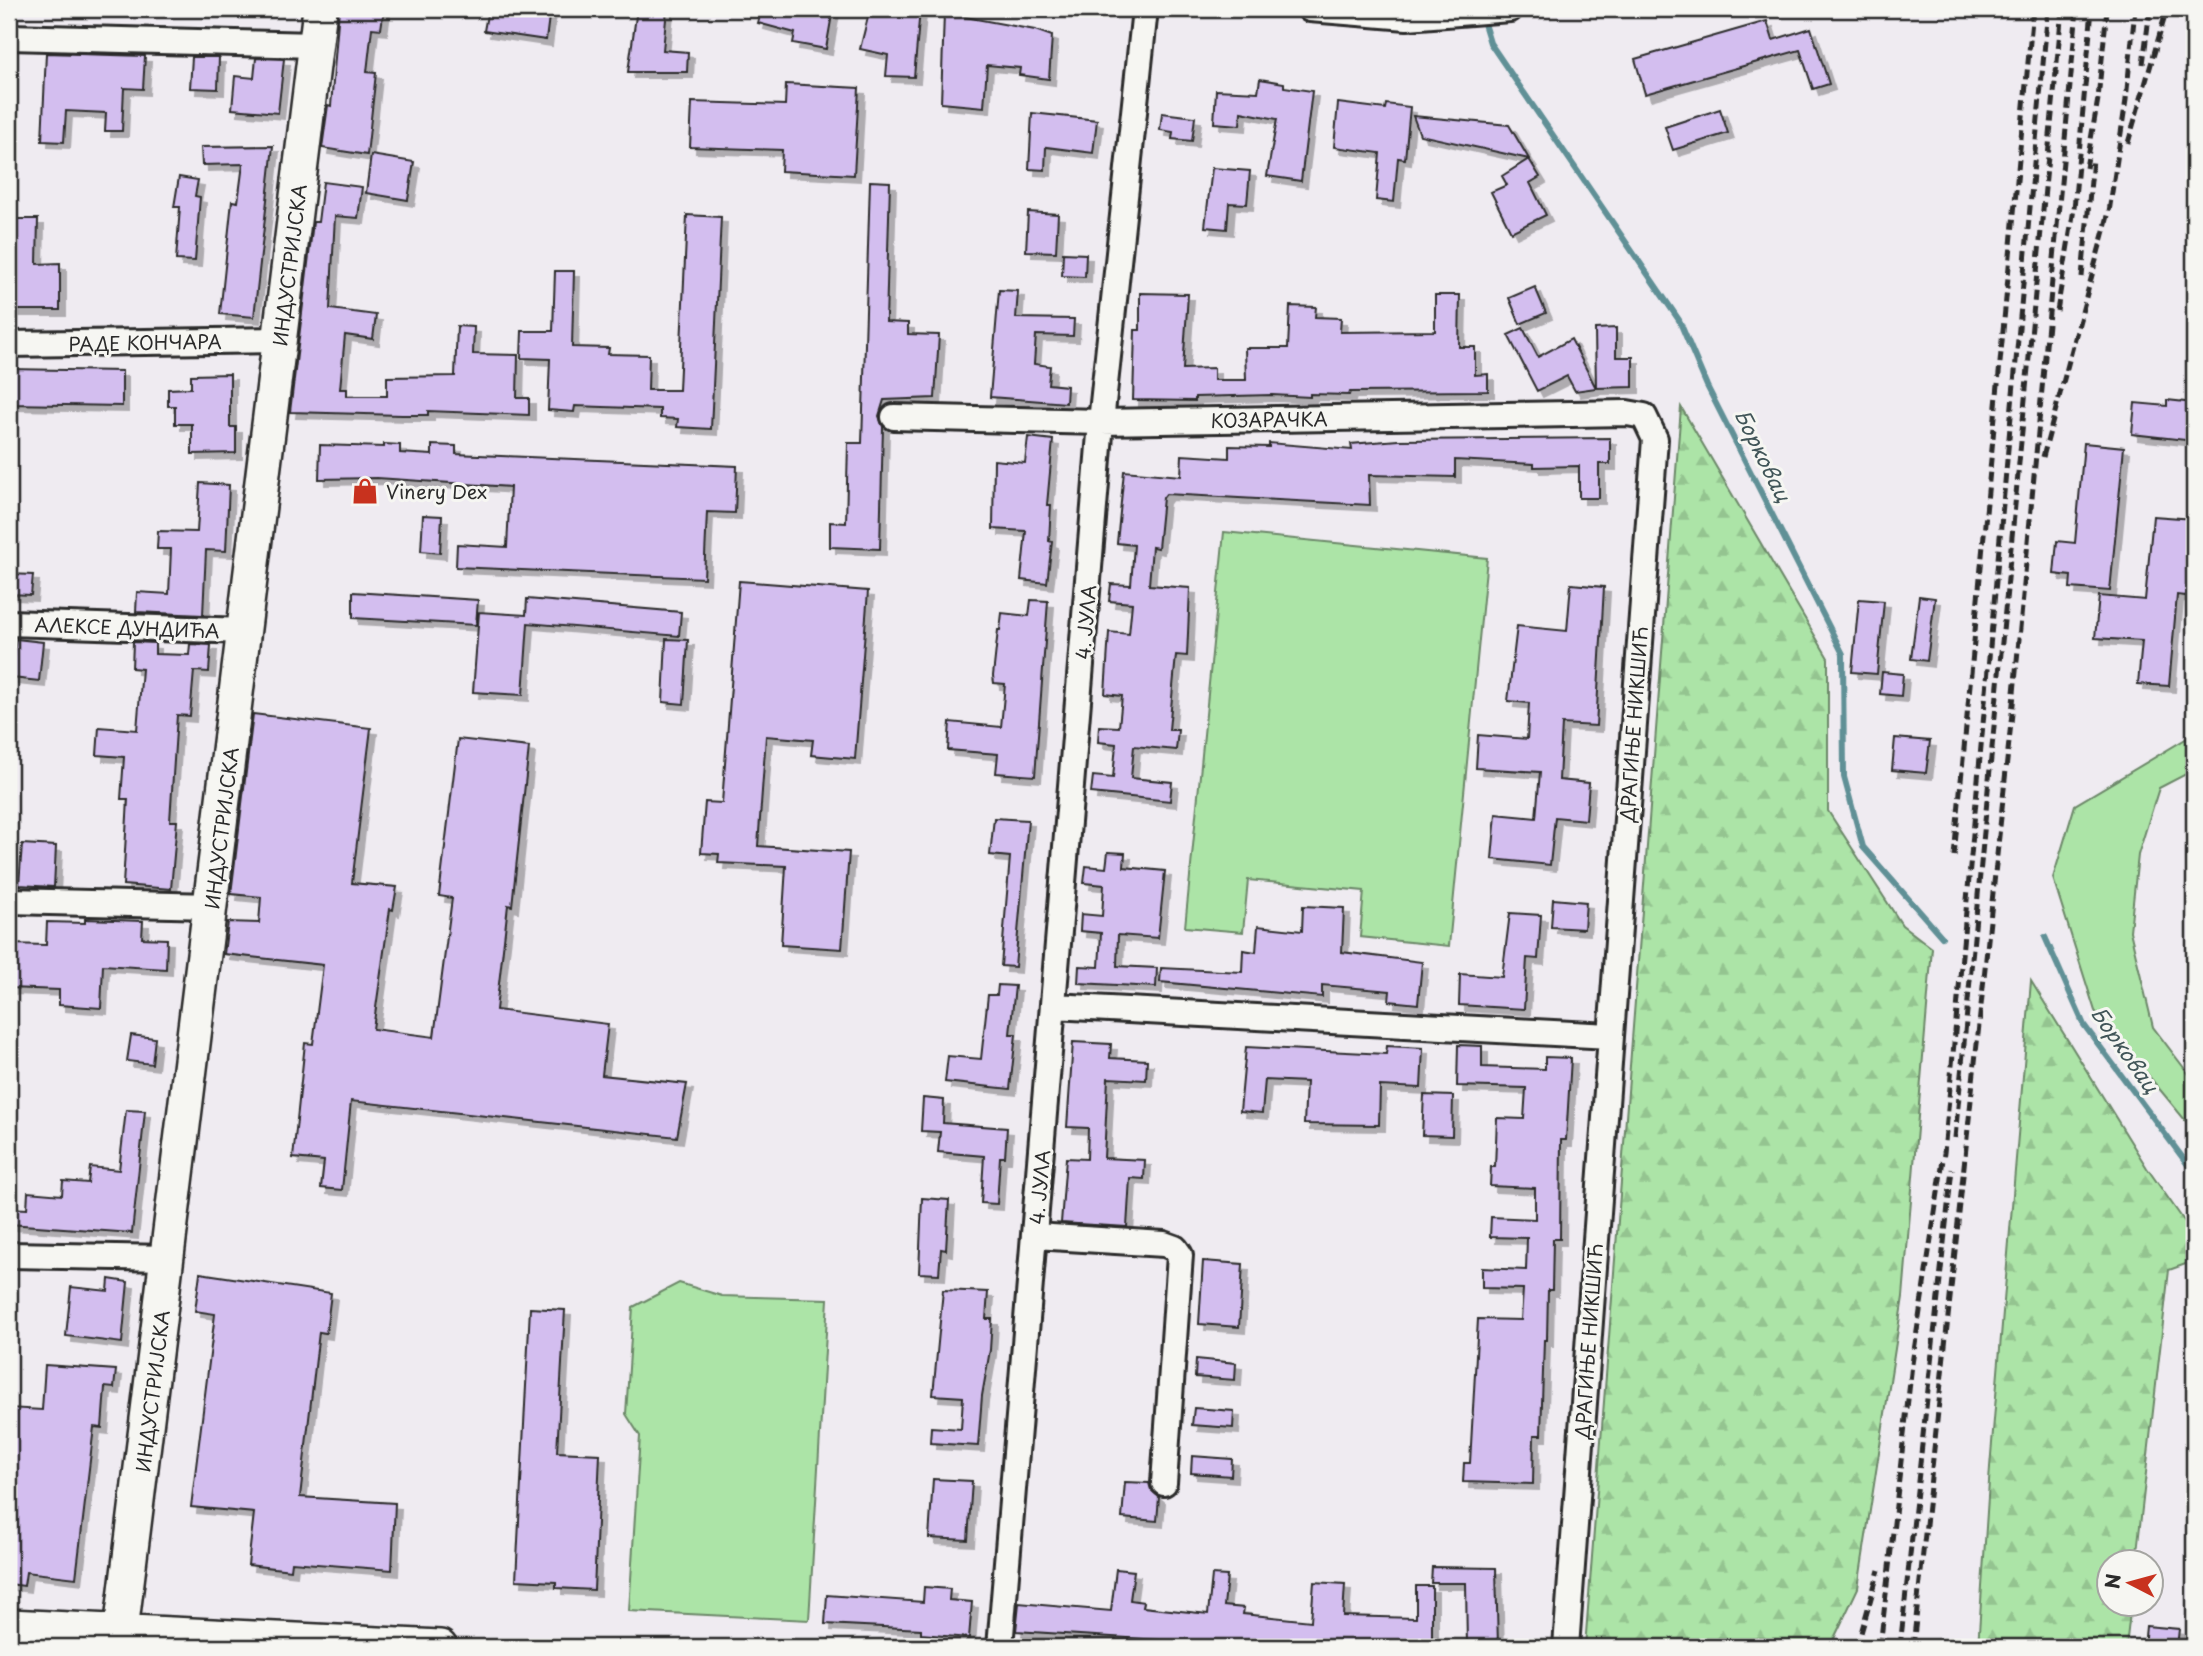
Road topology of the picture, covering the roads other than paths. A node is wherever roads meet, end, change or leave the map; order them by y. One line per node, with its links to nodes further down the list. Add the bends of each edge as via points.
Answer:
1 (320, 9): 6 (main road, ИНДУСТРИЈСКА)
2 (1144, 9): 11 (street, 4. ЈУЛА)
3 (1310, 9): 4 (street, via 1392,17)
4 (1506, 10)
5 (9, 37): 6 (street)
6 (316, 45): 7 (main road, ИНДУСТРИЈСКА)
7 (280, 340): 8 (street, РАДЕ КОНЧАРА); 13 (main road, ИНДУСТРИЈСКА)
8 (9, 344)
9 (1644, 416): 11 (street, КОЗАРАЧКА); 17 (street, ДРАГИЊЕ НИКШИЋ, via 1655,439)
10 (894, 417): 11 (street, КОЗАРАЧКА)
11 (1101, 422): 16 (street, 4. ЈУЛА)
12 (9, 623): 13 (street, АЛЕКСЕ ДУНДИЋА)
13 (245, 631): 15 (main road, ИНДУСТРИЈСКА)
14 (9, 901): 15 (street)
15 (212, 906): 20 (main road, ИНДУСТРИЈСКА)
16 (1054, 1006): 17 (street); 18 (street, 4. ЈУЛА)
17 (1610, 1036): 26 (street, ДРАГИЊЕ НИКШИЋ)
18 (1035, 1236): 21 (street, 4. ЈУЛА, via 1164,1244 1180,1255); 25 (street, 4. ЈУЛА)
19 (9, 1255): 20 (street)
20 (169, 1258): 23 (main road, ИНДУСТРИЈСКА)
21 (1164, 1483)
22 (9, 1626): 23 (main road)
23 (120, 1640): 24 (main road)
24 (440, 1647)
25 (1000, 1647)
26 (1566, 1647)

